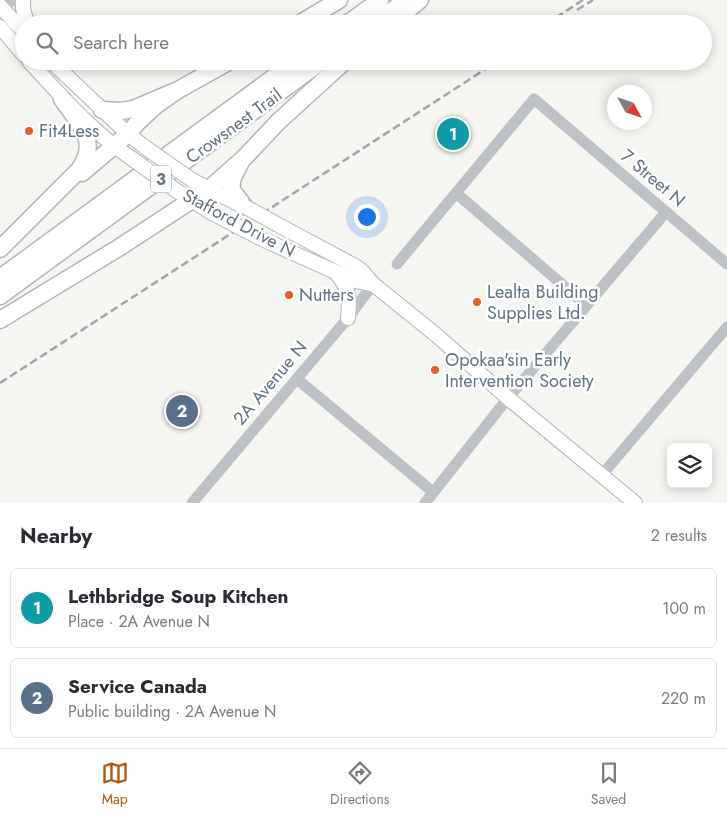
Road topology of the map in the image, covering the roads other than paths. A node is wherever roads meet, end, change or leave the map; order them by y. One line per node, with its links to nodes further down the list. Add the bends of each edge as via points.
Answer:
1 (12, 0): 7 (street)
2 (24, 0): 8 (main road)
3 (339, 0): 9 (highway)
4 (380, 0): 10 (highway)
5 (406, 0): 11 (highway)
6 (420, 0): 12 (highway)
7 (0, 4): 13 (main road)
8 (26, 15)
9 (314, 15)
10 (359, 15)
11 (386, 15)
12 (402, 15)
13 (15, 22)
14 (0, 27): 15 (main road)
15 (15, 45)
16 (0, 46): 17 (main road)
17 (15, 52)
18 (37, 70): 25 (main road, Stafford Drive N)
19 (60, 70): 26 (main road, Stafford Drive N)
20 (214, 70): 24 (highway)
21 (284, 70): 40 (highway, Crowsnest Trail / 3)
22 (310, 70): 42 (highway, Crowsnest Trail / 3)
23 (335, 70): 29 (highway)
24 (178, 90): 26 (highway, via 133,109); 27 (highway, via 155,106)
25 (62, 99): 28 (main road, Stafford Drive N); 31 (highway, via 83,130 89,151 79,170)
26 (102, 110): 27 (main road, Stafford Drive N)
27 (128, 134): 28 (highway); 30 (main road, Stafford Drive N, bridge, via 192,180)
28 (114, 146): 31 (highway); 33 (main road, Stafford Drive N, bridge)
29 (244, 158): 30 (highway); 34 (highway, via 233,177 231,189)
30 (210, 188): 33 (highway); 34 (main road, Stafford Drive N)
31 (57, 193): 36 (highway)
32 (456, 193): 35 (street, 7 Street N, via 534,100); 37 (street); 43 (street)
33 (192, 200): 39 (main road, Stafford Drive N, bridge, via 264,240); 45 (highway)
34 (237, 201): 41 (main road, Stafford Drive N, bridge, via 354,266)
35 (666, 212): 38 (street, 7 Street N); 43 (street)
36 (0, 249)
37 (397, 264)
38 (727, 264)
39 (334, 271): 41 (main road, Stafford Drive N, via 356,281); 44 (main road, via 347,289)
40 (0, 278)
41 (373, 284): 44 (street, 2A Avenue N); 48 (main road, Stafford Drive N)
42 (0, 296)
43 (586, 305): 48 (street)
44 (348, 318): 47 (street, 2A Avenue N)
45 (0, 320)
46 (727, 327): 49 (street)
47 (297, 379): 50 (street); 51 (street, 2A Avenue N)
48 (508, 398): 49 (main road, Stafford Drive N); 50 (street)
49 (601, 476): 53 (main road, Stafford Drive N); 54 (main road, Stafford Drive N)
50 (433, 492): 52 (street)
51 (192, 503)
52 (425, 503)
53 (624, 503)
54 (635, 503)

